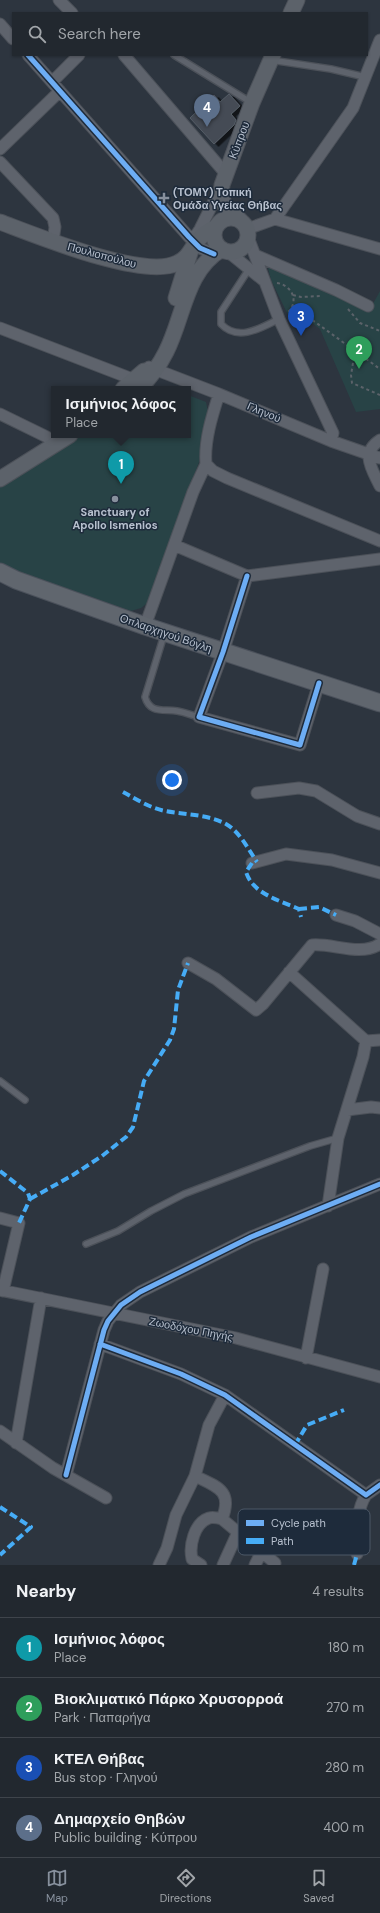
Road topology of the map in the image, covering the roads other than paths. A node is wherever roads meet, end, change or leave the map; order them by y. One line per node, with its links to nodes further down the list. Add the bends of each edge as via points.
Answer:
1 (60, 0): 3 (street)
2 (297, 0): 4 (street)
3 (71, 12)
4 (291, 12)
5 (0, 24): 6 (street)
6 (12, 38)
7 (380, 40): 13 (street)
8 (29, 56): 14 (street)
9 (78, 56): 14 (street)
10 (125, 56): 19 (street)
11 (176, 56): 16 (lane)
12 (272, 58): 13 (lane); 16 (street, Κύπρου)
13 (365, 78): 20 (street, via 352,108)
14 (52, 82): 15 (street)
15 (60, 91): 17 (street); 25 (street)
16 (252, 103): 19 (street, Κύπρου)
17 (0, 149)
18 (0, 162): 24 (street, via 53,218)
19 (224, 180): 23 (street, Κύπρου, via 221,196 223,205); 25 (street)
20 (275, 219): 23 (street); 26 (street)
21 (0, 222): 24 (street, Πουλιοπούλου)
22 (216, 227): 23 (street, Πουλιοπούλου, via 224,220 235,218); 25 (street, Πουλιοπούλου); 27 (street, via 215,239)
23 (245, 229): 27 (street, via 246,243 241,248); 28 (street)
24 (53, 242): 25 (street, Πουλιοπούλου, via 118,261 150,267 171,266)
25 (192, 245): 27 (street, via 205,251); 34 (street)
26 (380, 249)
27 (221, 251): 29 (street); 34 (street, via 196,275 167,352)
28 (255, 255): 30 (street); 31 (street)
29 (249, 268): 30 (street); 32 (lane, via 221,312 221,324 225,329 246,333)
30 (265, 284): 32 (street)
31 (368, 306)
32 (279, 319): 42 (street, via 333,433)
33 (0, 328): 35 (street)
34 (152, 368): 35 (street); 36 (street, Γληνού)
35 (137, 384)
36 (219, 394): 42 (street, Γληνού); 45 (street, via 209,429)
37 (0, 414): 38 (street)
38 (51, 433)
39 (54, 438): 46 (street)
40 (55, 438): 47 (street)
41 (380, 440): 43 (street)
42 (331, 441): 43 (street, Γληνού)
43 (368, 453): 44 (street, Γληνού); 48 (street, via 371,468)
44 (380, 458)
45 (206, 464): 49 (street, via 227,478); 50 (street)
46 (0, 467)
47 (0, 479)
48 (380, 486)
49 (380, 541)
50 (174, 545): 53 (street); 54 (street)
51 (380, 559): 53 (street)
52 (0, 572): 54 (main road, Οπλαρχηγού Βόγλη)
53 (247, 576): 56 (street)
54 (145, 626): 55 (main road, Οπλαρχηγού Βόγλη)
55 (165, 633): 56 (main road, Οπλαρχηγού Βόγλη); 59 (lane, via 145,698 147,704 152,709 183,712)
56 (222, 652): 57 (main road, Οπλαρχηγού Βόγλη); 59 (street)
57 (319, 683): 58 (main road, Οπλαρχηγού Βόγλη); 59 (street, via 300,745)
58 (380, 703)
59 (199, 717)
60 (257, 793): 61 (street, via 299,788 316,791 357,816)
61 (380, 824)
62 (252, 863): 63 (street, via 286,854 332,860)
63 (380, 873)
64 (336, 915): 65 (street, via 355,921)
65 (380, 934)
66 (380, 944): 68 (street, via 376,947 354,949 312,945)
67 (188, 963): 68 (street, via 216,979 256,1010)
68 (290, 972): 70 (street)
69 (380, 1040): 70 (street)
70 (366, 1041): 74 (street, via 364,1057)
71 (0, 1081): 72 (lane)
72 (25, 1100)
73 (380, 1108): 74 (street)
74 (347, 1110): 75 (street)
75 (338, 1138): 77 (street); 79 (lane, via 310,1146 184,1194 118,1231)
76 (380, 1184): 77 (street)
77 (328, 1206): 83 (street, via 251,1237 147,1289 128,1300)
78 (0, 1218): 81 (street, via 19,1223)
79 (86, 1244)
80 (323, 1269): 85 (street)
81 (2, 1290): 82 (street, Ζωοδόχου Πηγής)
82 (41, 1298): 83 (street, Ζωοδόχου Πηγής); 89 (street)
83 (113, 1314): 84 (street); 85 (street, Ζωοδόχου Πηγής, via 236,1338)
84 (100, 1344): 87 (street, via 180,1374); 90 (street)
85 (306, 1358): 86 (street, Ζωοδόχου Πηγής)
86 (380, 1377)
87 (225, 1395): 91 (street, via 209,1425); 93 (street)
88 (0, 1431): 89 (street)
89 (16, 1443): 90 (street)
90 (66, 1475): 94 (street)
91 (195, 1476): 96 (street, via 222,1490 226,1503); 101 (street, via 176,1515)
92 (380, 1485): 93 (street)
93 (366, 1495): 95 (street)
94 (106, 1498)
95 (360, 1509)
96 (222, 1519): 97 (street); 102 (street, via 211,1517 198,1528 191,1553 192,1559)
97 (238, 1532): 103 (street)
98 (260, 1555): 104 (street)
99 (265, 1555): 100 (street)
100 (275, 1563)
101 (160, 1565)
102 (201, 1565)
103 (223, 1565)
104 (255, 1565)

